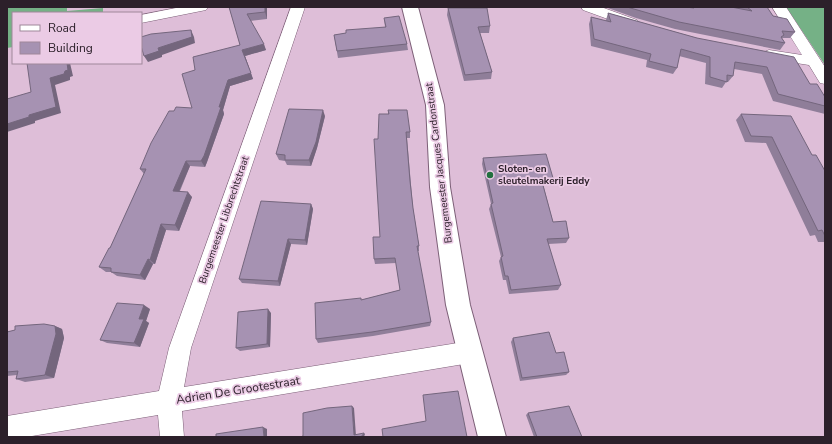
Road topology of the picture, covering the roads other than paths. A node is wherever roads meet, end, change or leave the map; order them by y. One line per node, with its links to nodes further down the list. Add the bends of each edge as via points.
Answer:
1 (202, 7): 6 (street)
2 (298, 7): 12 (street, Burgemeester Libbrechtstraat, via 180,348)
3 (410, 7): 11 (street, Burgemeester Jacques Cardonstraat, via 434,105 440,187 458,305)
4 (588, 7): 7 (street)
5 (779, 7): 9 (street)
6 (142, 19)
7 (648, 28)
8 (755, 52): 9 (street)
9 (813, 61): 10 (street)
10 (825, 78)
11 (470, 352): 12 (street, Adrien De Grootestraat); 15 (street, Burgemeester Jacques Cardonstraat)
12 (169, 401): 13 (street, Adrien De Grootestraat); 14 (street, Burgemeester Libbrechtstraat)
13 (7, 428)
14 (172, 437)
15 (492, 437)

